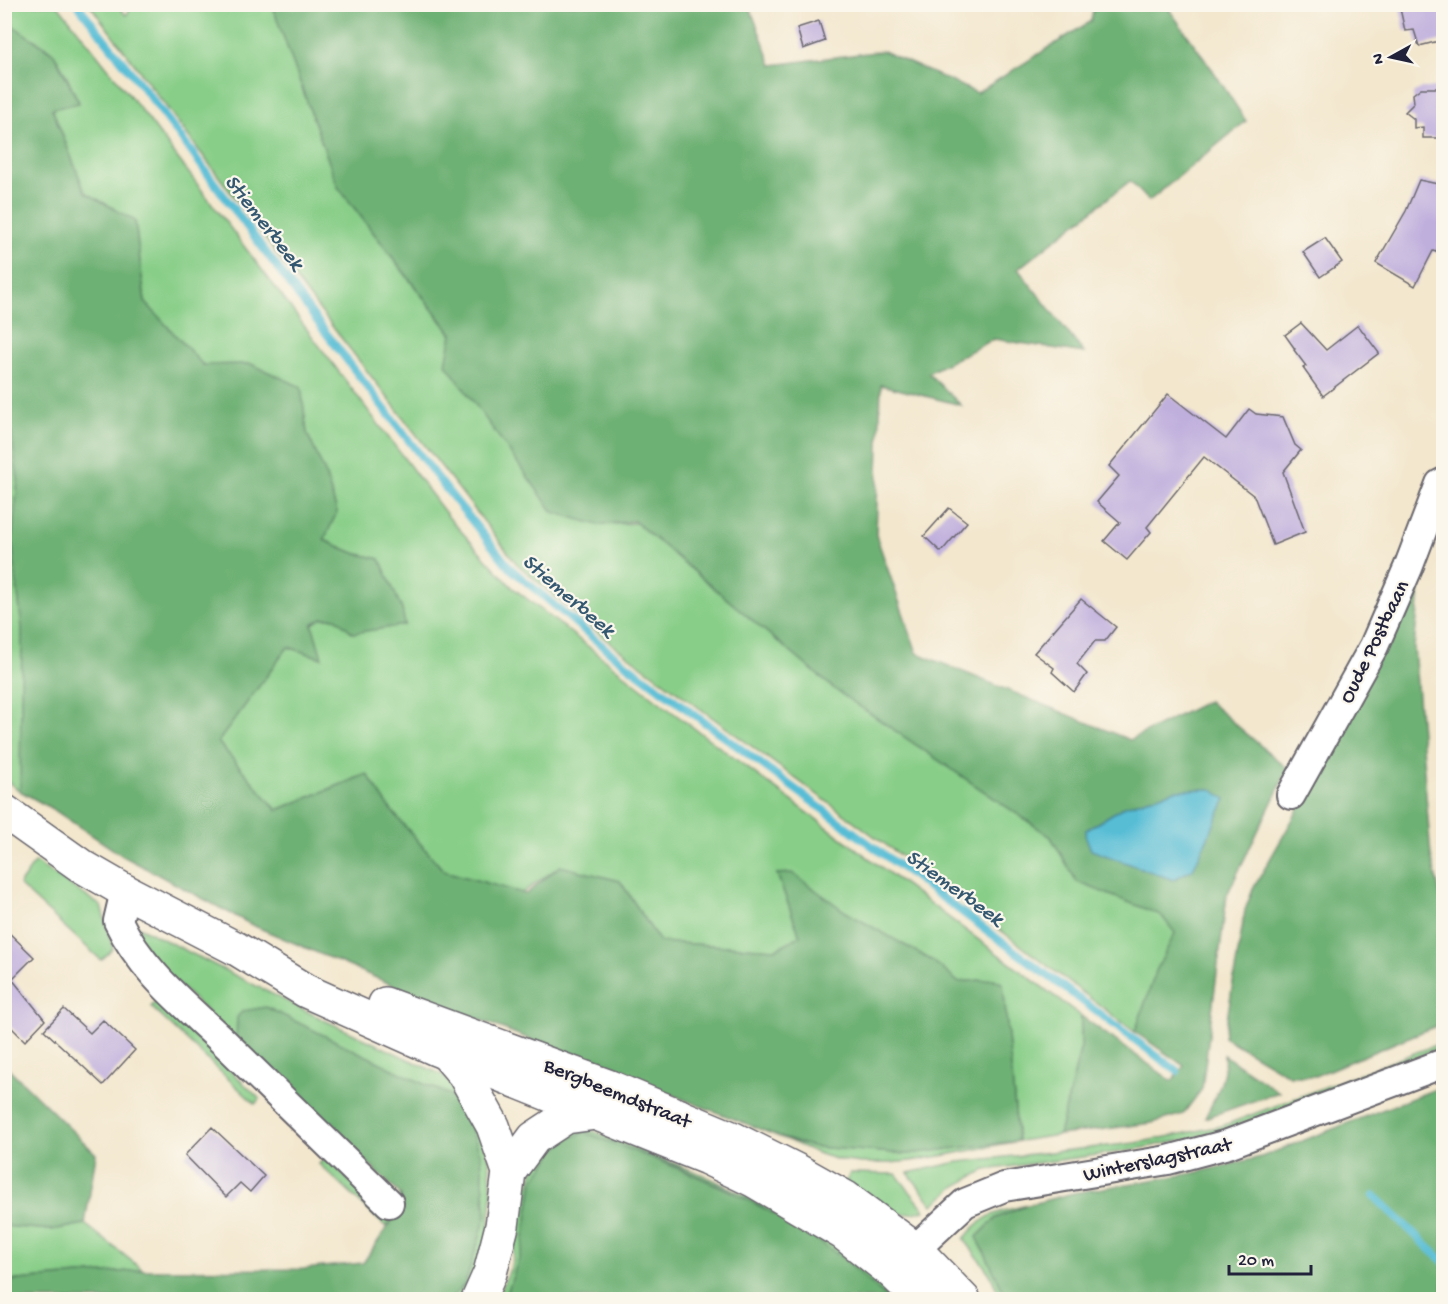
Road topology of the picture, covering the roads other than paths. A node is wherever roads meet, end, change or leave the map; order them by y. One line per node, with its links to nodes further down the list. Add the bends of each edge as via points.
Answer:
1 (1443, 482): 2 (street, Oude Postbaan, via 1374,646)
2 (1291, 795)
3 (4, 811): 4 (main road, Bergbeemdstraat)
4 (124, 891): 5 (main road, Bergbeemdstraat); 11 (street, via 118,921 163,986)
5 (237, 949): 6 (main road, Bergbeemdstraat, via 306,991); 9 (main road, Bergbeemdstraat)
6 (446, 1053): 8 (main road, Bergbeemdstraat); 10 (main road, via 464,1074 493,1126)
7 (1443, 1063): 12 (street, Winterslagstraat, via 1228,1144 1168,1160 1004,1187 965,1203)
8 (596, 1113): 9 (main road); 10 (main road, via 566,1117 534,1138); 13 (main road, Bergbeemdstraat, via 753,1180 843,1233)
9 (678, 1115): 12 (main road, Bergbeemdstraat, via 820,1183)
10 (509, 1172): 14 (main road, via 502,1226 490,1273)
11 (389, 1203)
12 (915, 1249): 13 (street, Winterslagstraat); 16 (main road, Bergbeemdstraat)
13 (892, 1272): 15 (main road, Bergbeemdstraat)
14 (478, 1299)
15 (921, 1299)
16 (964, 1299)

